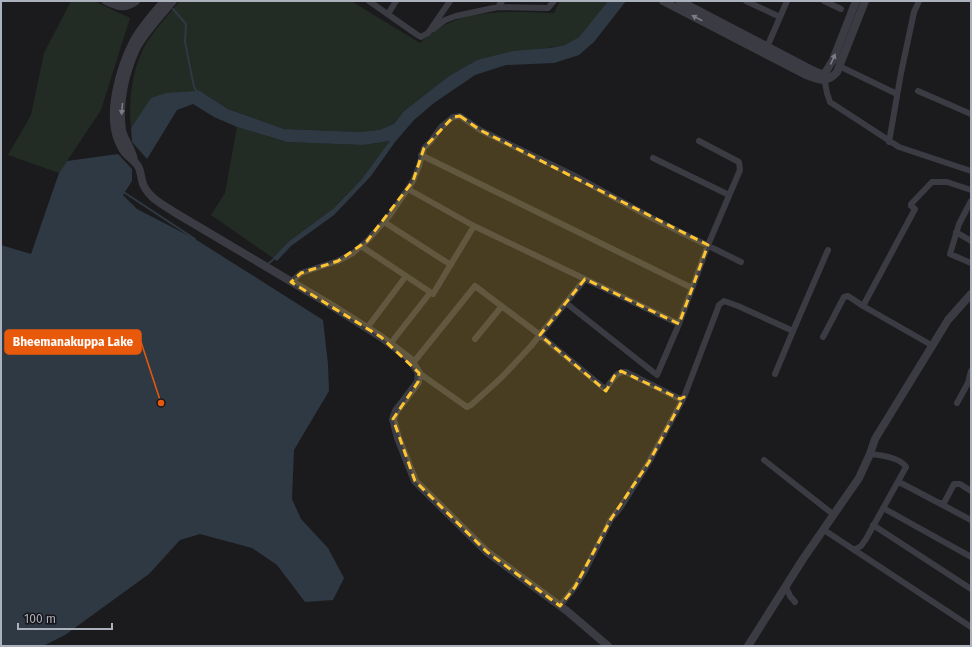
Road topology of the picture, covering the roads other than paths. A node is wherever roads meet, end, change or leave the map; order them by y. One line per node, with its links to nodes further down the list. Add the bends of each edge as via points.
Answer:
1 (106, 1): 2 (street, via 122,7)
2 (136, 1)
3 (164, 1): 32 (street, via 133,41 124,63 114,106 114,128 118,141 124,152)
4 (173, 1): 32 (street, one-way to 32, via 136,49 125,85 122,130)
5 (369, 1): 19 (street)
6 (396, 1): 19 (street)
7 (450, 1): 21 (street)
8 (554, 1): 17 (street, via 548,8)
9 (664, 1): 24 (street, one-way to 9, via 806,75)
10 (680, 1): 22 (street)
11 (746, 1): 20 (street)
12 (787, 1): 20 (street)
13 (824, 1): 18 (street)
14 (856, 1): 24 (street, one-way to 14)
15 (865, 1): 23 (street)
16 (919, 1): 26 (street, via 914,12)
17 (500, 4): 21 (street, via 445,20)
18 (841, 9)
19 (388, 14): 21 (street, via 421,37)
20 (780, 17): 22 (street)
21 (428, 33)
22 (767, 47): 24 (street)
23 (839, 66): 24 (street, via 832,78); 26 (street)
24 (824, 77): 29 (street, via 830,102)
25 (918, 91): 27 (street)
26 (897, 94): 29 (street)
27 (971, 114)
28 (699, 141): 36 (street, via 739,162 740,170)
29 (890, 142): 33 (street, via 899,148)
30 (421, 155): 34 (street, via 415,177); 42 (street, via 444,124 454,116 460,116 480,130); 51 (street)
31 (653, 158): 36 (street)
32 (134, 161): 50 (street, via 147,192 153,198)
33 (971, 171)
34 (408, 189): 38 (street); 39 (street)
35 (971, 190): 56 (street, via 947,182 932,182 911,204 915,209)
36 (729, 195): 42 (street)
37 (971, 201): 40 (street)
38 (384, 222): 43 (street); 47 (street)
39 (474, 226): 47 (street); 49 (street)
40 (956, 232): 41 (street); 46 (street, via 950,254)
41 (971, 240)
42 (708, 245): 45 (street); 51 (street)
43 (361, 246): 48 (street); 50 (street, via 338,261 300,273)
44 (828, 250): 59 (street)
45 (742, 262)
46 (971, 263)
47 (450, 265): 52 (street, via 433,294)
48 (406, 276): 52 (street); 57 (street)
49 (585, 279): 54 (street); 58 (street)
50 (291, 282): 65 (street, via 381,337)
51 (692, 288): 58 (street)
52 (430, 293): 62 (street)
53 (971, 294): 64 (street, via 948,320)
54 (566, 303): 58 (street, via 657,375); 60 (street)
55 (502, 306): 60 (street); 63 (street); 65 (street, via 476,286)
56 (863, 306): 61 (street, via 846,296); 64 (street)
57 (370, 324)
58 (679, 324)
59 (793, 331): 68 (street); 69 (street, via 724,301 719,305)
60 (540, 335): 67 (street, via 501,378 466,407); 69 (street, via 605,389 621,371 680,399)
61 (823, 337)
62 (394, 339)
63 (475, 339)
64 (932, 346): 71 (street, via 875,439)
65 (413, 363): 67 (street)
66 (971, 371): 70 (street, via 968,383)
67 (419, 373): 86 (street, via 418,382 392,419 415,481 487,552)
68 (775, 374)
69 (684, 397): 86 (street, via 649,462 611,519 585,571)
70 (957, 403)
71 (870, 454): 73 (street, via 881,455 904,464 906,467); 77 (street, via 860,478)
72 (764, 460): 77 (street)
73 (899, 482): 75 (street); 76 (street)
74 (971, 491): 75 (street, via 960,484 954,484 944,503)
75 (939, 503): 78 (street)
76 (883, 508): 79 (street); 82 (street)
77 (834, 515): 80 (street)
78 (971, 520)
79 (874, 524): 81 (street, via 861,546); 84 (street)
80 (824, 530): 81 (street); 83 (street)
81 (854, 550): 87 (street)
82 (971, 557)
83 (786, 586): 85 (street); 89 (street)
84 (971, 589)
85 (795, 602)
86 (560, 606): 88 (street)
87 (971, 627)
88 (608, 646)
89 (748, 646)

